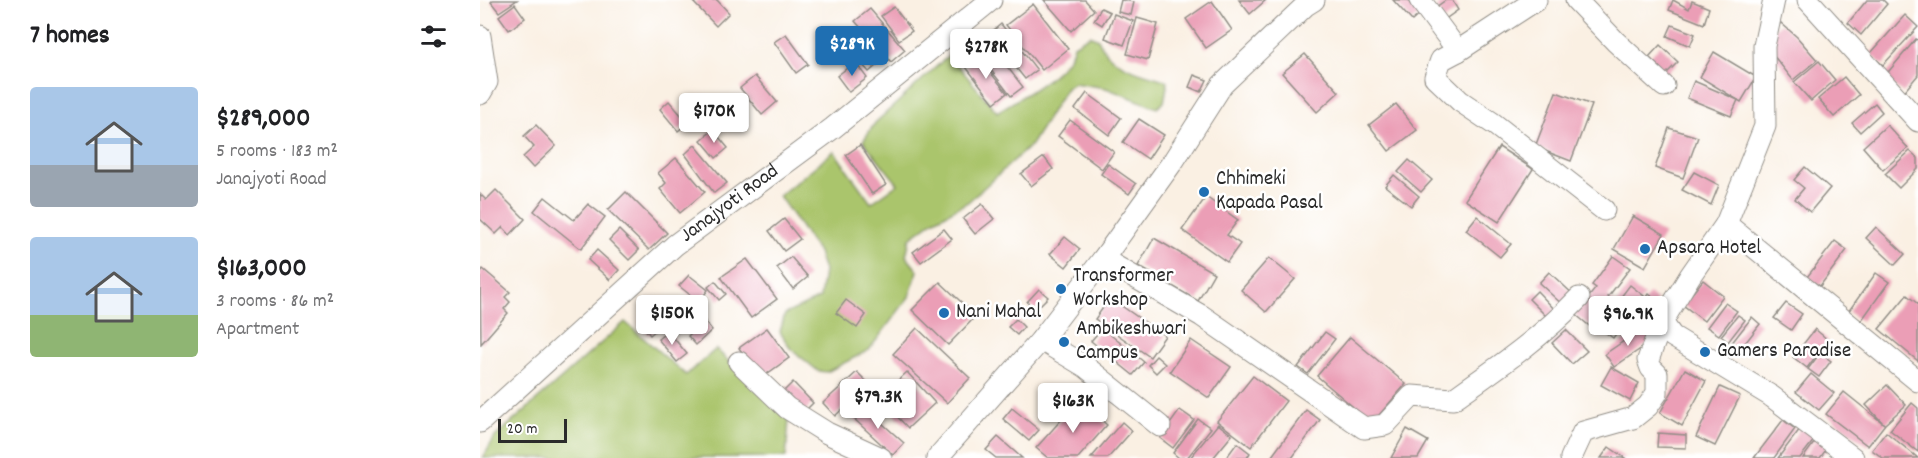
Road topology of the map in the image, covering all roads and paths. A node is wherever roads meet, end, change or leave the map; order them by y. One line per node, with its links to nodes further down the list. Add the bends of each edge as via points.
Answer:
1 (991, 0): 21 (street, Janajyoti Road, via 833,128 675,245)
2 (1314, 0): 15 (street, via 1222,85)
3 (1420, 0): 9 (street)
4 (1536, 0): 9 (street)
5 (1576, 0): 10 (street)
6 (1774, 0): 14 (street, via 1764,46 1765,126)
7 (1808, 0): 12 (street)
8 (480, 36): 11 (street, via 487,82)
9 (1458, 51): 13 (street, via 1441,60 1435,76 1460,101)
10 (1664, 86)
11 (480, 94)
12 (1918, 121)
13 (1604, 210)
14 (1726, 224): 17 (street); 20 (street)
15 (1103, 259): 16 (street, via 1202,316 1364,428 1384,425 1412,396 1453,399 1536,339); 18 (street)
16 (1579, 298)
17 (1662, 322): 25 (street, via 1648,360 1657,374 1657,393 1633,418 1583,432); 26 (street, via 1672,336 1772,396)
18 (1041, 340): 22 (street, via 1086,368); 24 (street)
19 (739, 362): 23 (street, via 787,408 827,433)
20 (1918, 381)
21 (480, 422)
22 (1160, 426)
23 (881, 458)
24 (937, 458)
25 (1571, 458)
26 (1853, 458)

